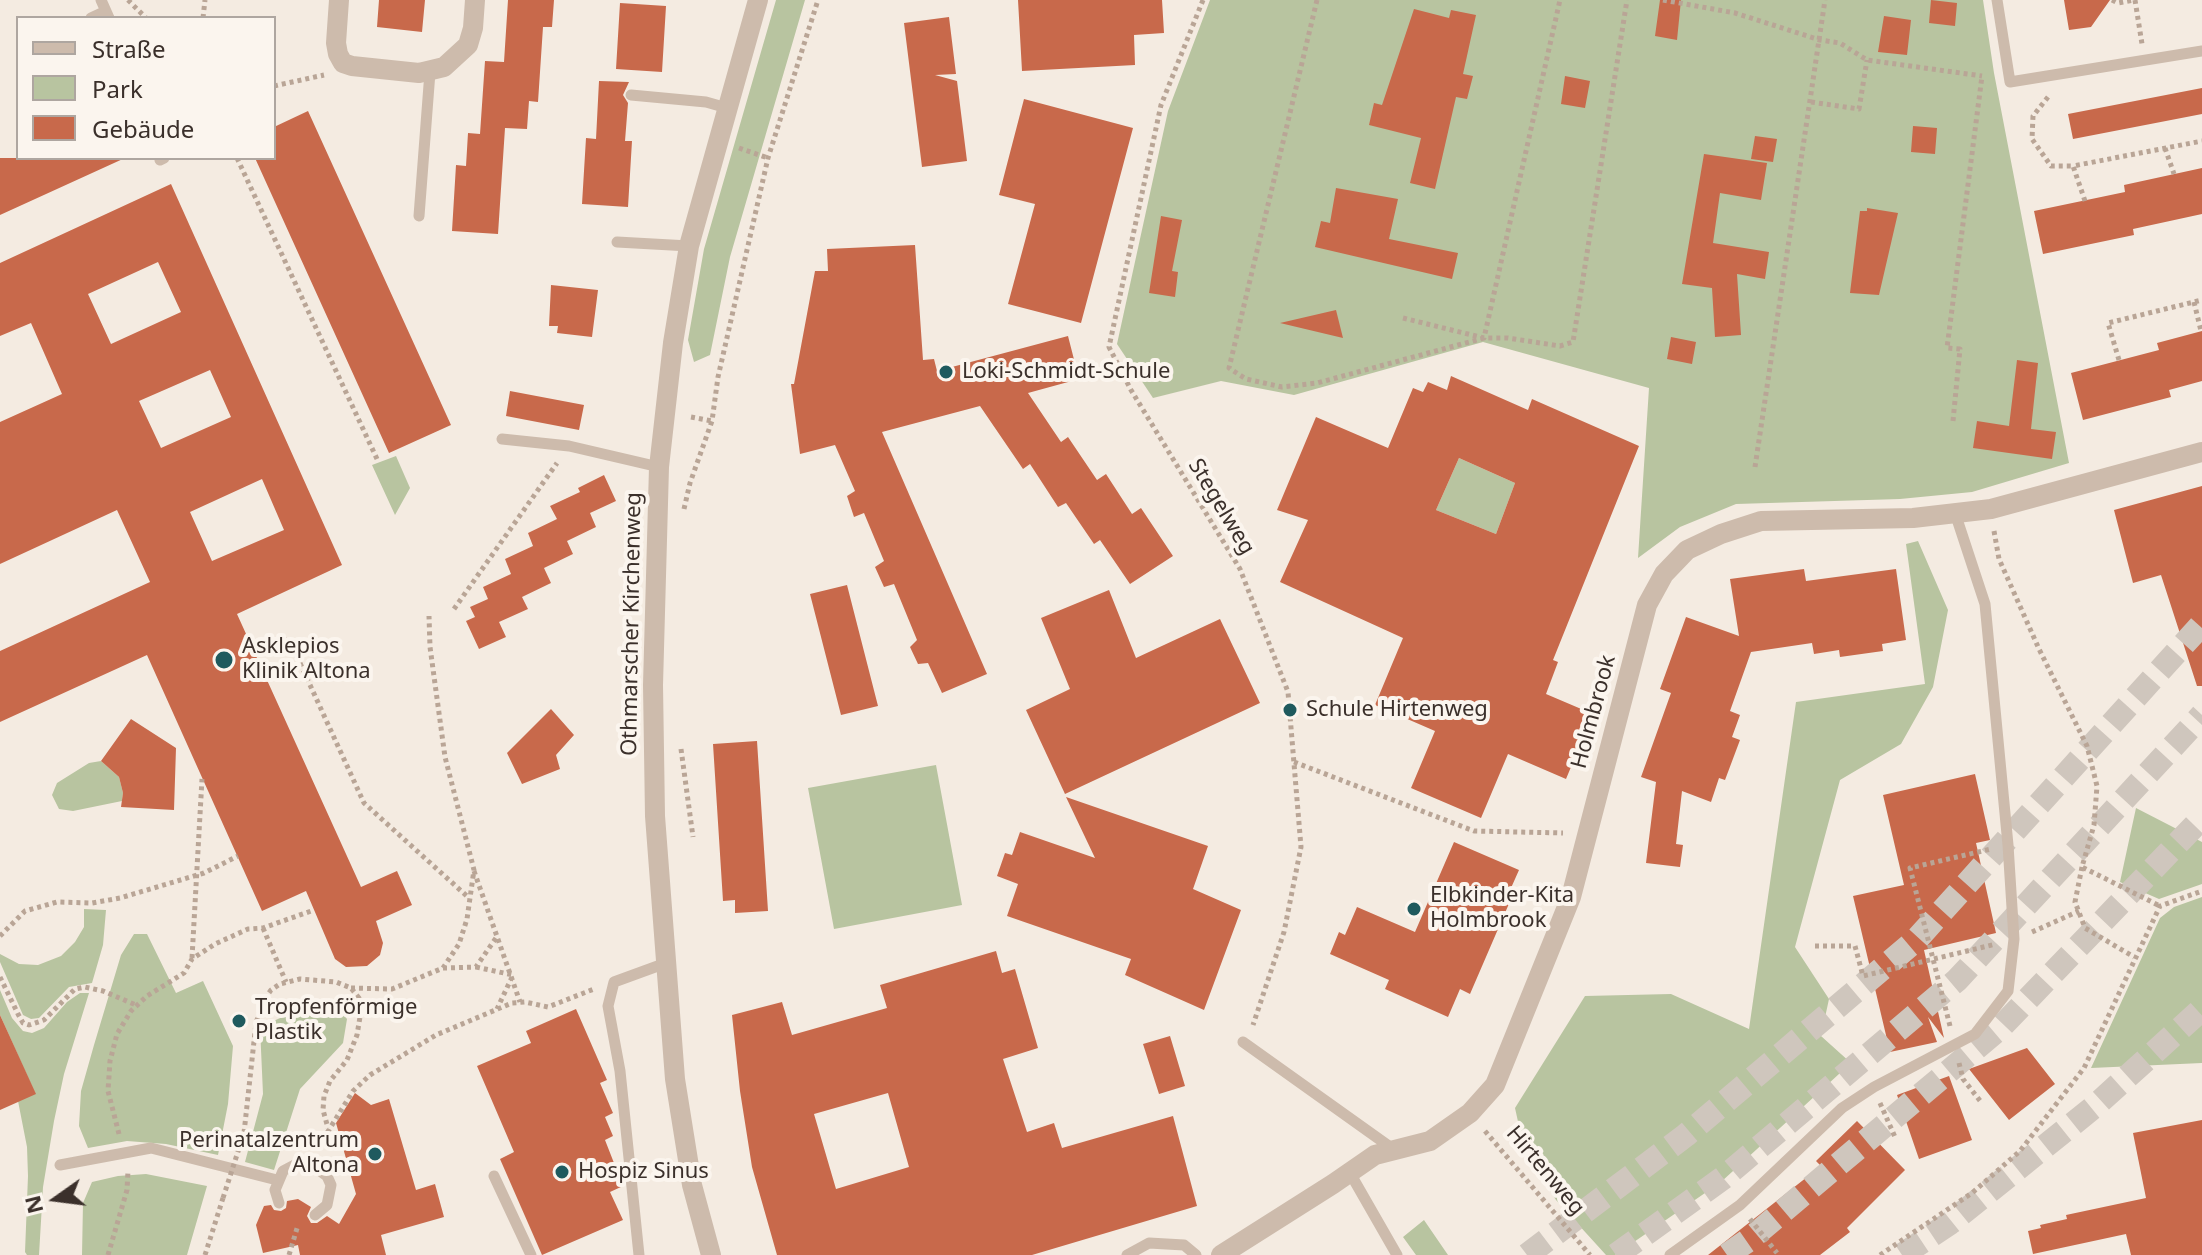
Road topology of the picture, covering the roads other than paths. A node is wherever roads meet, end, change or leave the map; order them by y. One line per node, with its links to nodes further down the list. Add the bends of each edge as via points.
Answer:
1 (339, 0): 6 (street, via 336,43 343,63)
2 (475, 0): 6 (street, via 468,45 444,67)
3 (758, 0): 8 (street, Othmarscher Kirchenweg)
4 (1997, 0): 5 (lane, via 2010,82)
5 (2202, 51)
6 (430, 72): 9 (lane)
7 (631, 95): 8 (lane)
8 (727, 108): 11 (street, Othmarscher Kirchenweg)
9 (419, 216)
10 (617, 242): 11 (lane)
11 (689, 246): 14 (street, Othmarscher Kirchenweg)
12 (502, 439): 14 (lane, via 569,446)
13 (2202, 452): 15 (street, Holmbrook, via 1991,509)
14 (659, 467): 16 (street, Othmarscher Kirchenweg, via 653,700)
15 (1955, 513): 18 (street, Holmbrook, via 1761,521 1687,550 1664,574 1647,605 1571,897 1495,1085 1470,1113 1430,1141); 32 (lane, via 1985,604 2014,939 2008,991 1975,1034 1842,1108 1740,1205)
16 (666, 963): 26 (lane, via 614,982 608,1006); 27 (street, Othmarscher Kirchenweg, via 682,1124)
17 (1243, 1042): 18 (lane)
18 (1393, 1149): 20 (street, Holmbrook)
19 (60, 1165): 22 (lane, via 151,1148)
20 (1350, 1173): 30 (street, Holmbrook); 31 (lane)
21 (494, 1176): 25 (lane)
22 (277, 1180): 23 (lane); 24 (lane, via 300,1162 327,1176 327,1205)
23 (279, 1203)
24 (315, 1215)
25 (531, 1255)
26 (639, 1255)
27 (711, 1255)
28 (1127, 1255): 29 (lane, via 1149,1243 1184,1245)
29 (1196, 1255)
30 (1221, 1255)
31 (1396, 1255)
32 (1670, 1255)

